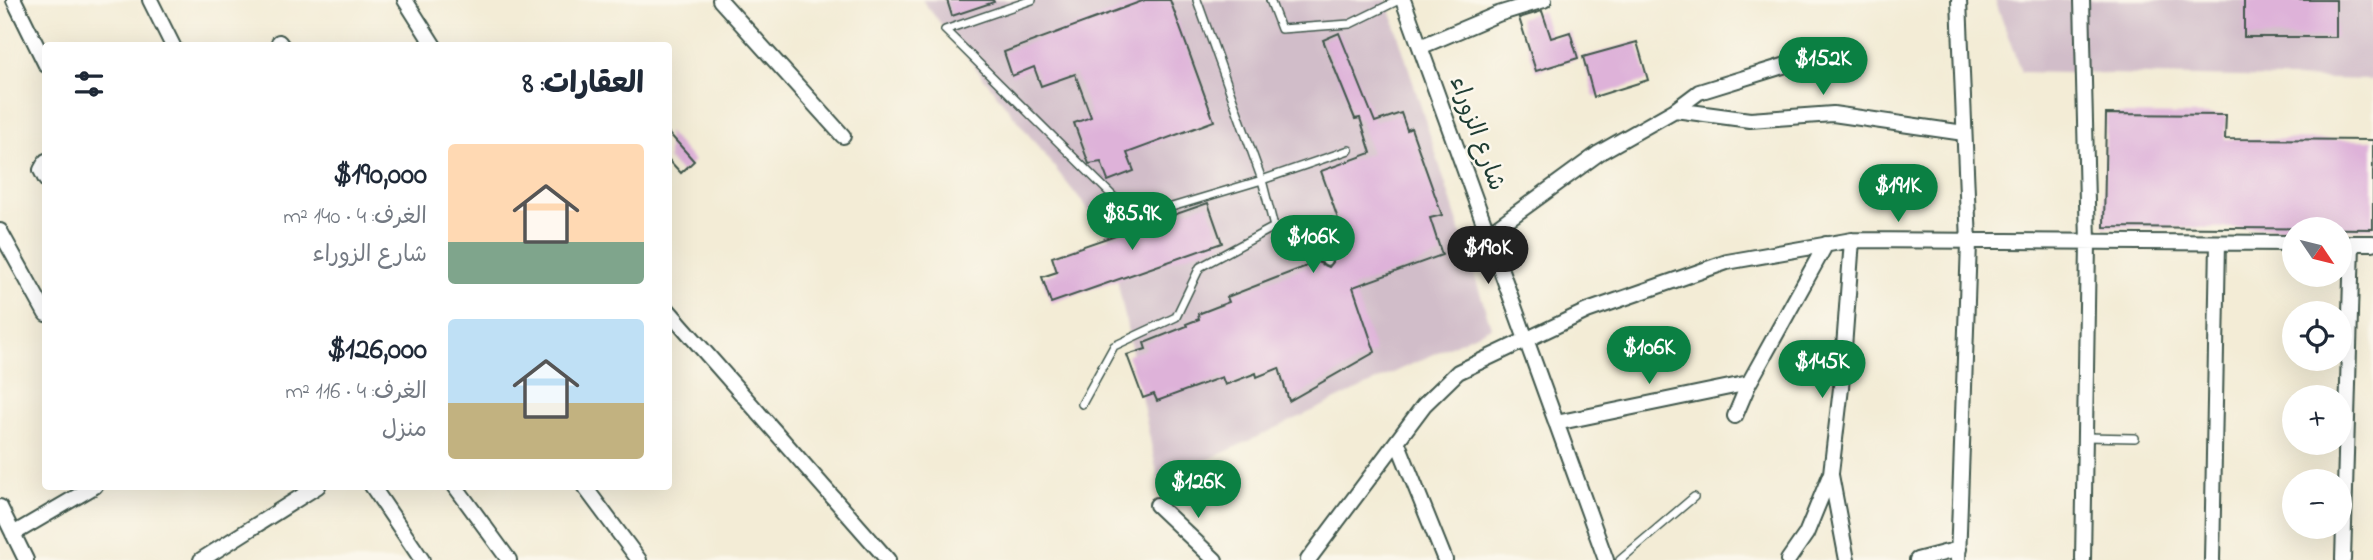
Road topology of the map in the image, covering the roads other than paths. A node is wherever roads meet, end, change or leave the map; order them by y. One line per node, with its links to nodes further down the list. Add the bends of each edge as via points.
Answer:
1 (14, 0): 15 (street)
2 (150, 0): 12 (street)
3 (405, 0): 13 (street)
4 (720, 0): 19 (street)
5 (1032, 0): 21 (lane, via 945,30 1135,218)
6 (1196, 0): 21 (lane)
7 (1270, 0): 8 (lane, via 1281,29 1350,24)
8 (1401, 0): 14 (street, شارع الزوراء)
9 (1544, 0): 14 (street)
10 (1959, 0): 18 (street)
11 (2082, 0): 27 (street)
12 (171, 42)
13 (431, 42)
14 (1420, 47): 24 (street, شارع الزوراء)
15 (42, 57)
16 (1796, 62): 17 (street, via 1699,92)
17 (1675, 110): 18 (street, via 1750,120 1833,114); 24 (street, via 1599,153)
18 (1965, 134): 26 (street)
19 (843, 136)
20 (1349, 150): 21 (lane)
21 (1262, 180): 22 (lane)
22 (1274, 227): 33 (lane); 39 (lane, via 1200,267 1176,317 1114,346)
23 (0, 231): 35 (street)
24 (1488, 234): 37 (street, شارع الزوراء)
25 (1852, 240): 26 (street); 32 (street); 45 (street)
26 (1969, 243): 27 (street); 55 (street)
27 (2088, 243): 28 (street); 42 (street)
28 (2218, 243): 29 (street); 71 (street)
29 (2282, 243)
30 (2352, 243): 31 (street)
31 (2373, 243)
32 (1826, 244): 37 (street, via 1727,262 1587,311); 38 (street)
33 (1327, 261)
34 (2346, 287): 72 (street)
35 (42, 307)
36 (672, 315): 61 (street)
37 (1525, 339): 41 (street, شارع الزوراء); 44 (street, via 1458,372 1424,405)
38 (1749, 383): 40 (street); 41 (street)
39 (1082, 404)
40 (1735, 416)
41 (1556, 423): 65 (street, شارع الزوراء)
42 (2085, 437): 43 (lane); 70 (street)
43 (2135, 438)
44 (1397, 441): 63 (street); 64 (street)
45 (1831, 473): 67 (street, via 1806,534); 68 (street)
46 (88, 490): 54 (street)
47 (312, 490): 57 (street)
48 (375, 490): 58 (street)
49 (458, 490): 59 (street)
50 (587, 490): 60 (street)
51 (1694, 497): 66 (lane)
52 (1157, 505): 62 (street)
53 (0, 507): 54 (street)
54 (13, 534): 56 (street)
55 (1959, 554): 69 (street)
56 (26, 560)
57 (201, 560)
58 (422, 560)
59 (509, 560)
60 (639, 560)
61 (888, 560)
62 (1215, 560)
63 (1308, 560)
64 (1445, 560)
65 (1606, 560)
66 (1620, 560)
67 (1788, 560)
68 (1847, 560)
69 (1917, 560)
70 (2083, 560)
71 (2212, 560)
72 (2343, 560)

